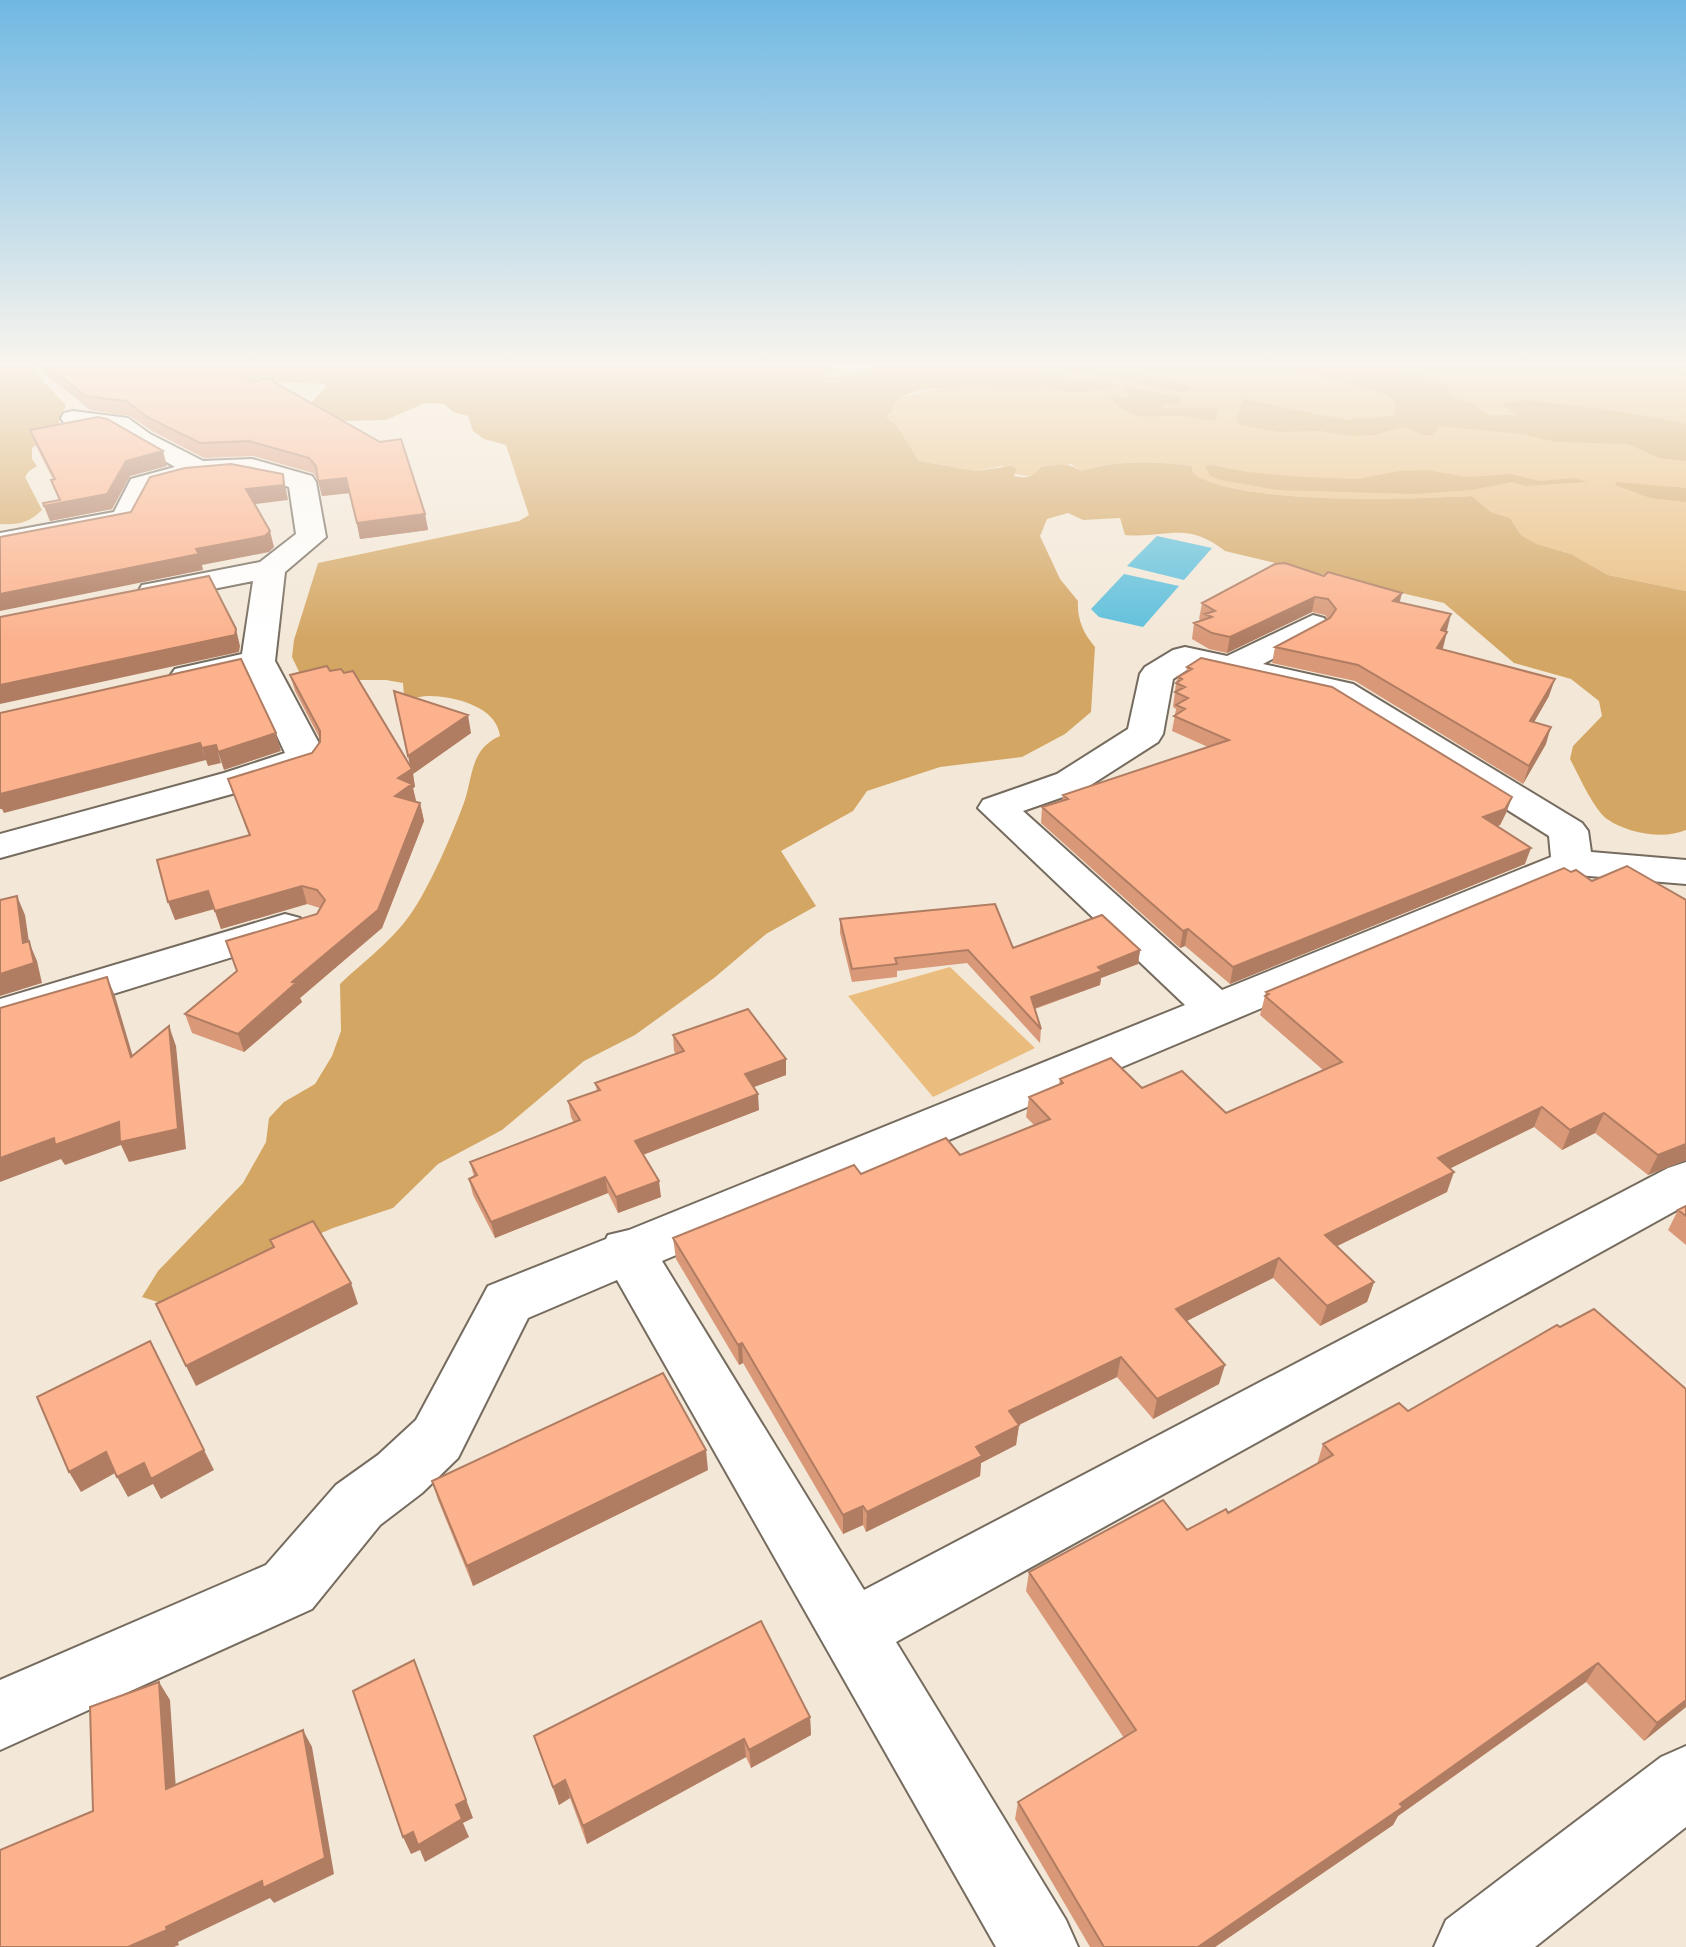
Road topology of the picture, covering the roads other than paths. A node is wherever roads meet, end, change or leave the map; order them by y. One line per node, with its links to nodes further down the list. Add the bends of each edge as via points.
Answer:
1 (175, 457): 2 (street)
2 (198, 469): 3 (street, via 141,485 125,519); 4 (street, via 252,467 302,482 311,537)
3 (0, 542)
4 (270, 569): 5 (street); 7 (street)
5 (120, 598)
6 (1313, 625): 8 (street)
7 (258, 661): 9 (street); 10 (street, via 304,749 303,759)
8 (1231, 667): 11 (street, via 1341,691 1568,831); 14 (street, via 1185,657 1157,674 1145,734 1070,782 997,808)
9 (152, 684)
10 (0, 846)
11 (1572, 863): 12 (street); 14 (street)
12 (1686, 872)
13 (306, 920): 15 (street)
14 (1217, 1010): 17 (street)
15 (0, 1014)
16 (1686, 1181): 18 (street)
17 (627, 1250): 18 (street); 19 (street, via 508,1302 437,1439 358,1505 289,1587)
18 (852, 1631): 21 (street)
19 (0, 1715)
20 (1686, 1782): 22 (street)
21 (1032, 1945)
22 (1473, 1947)

